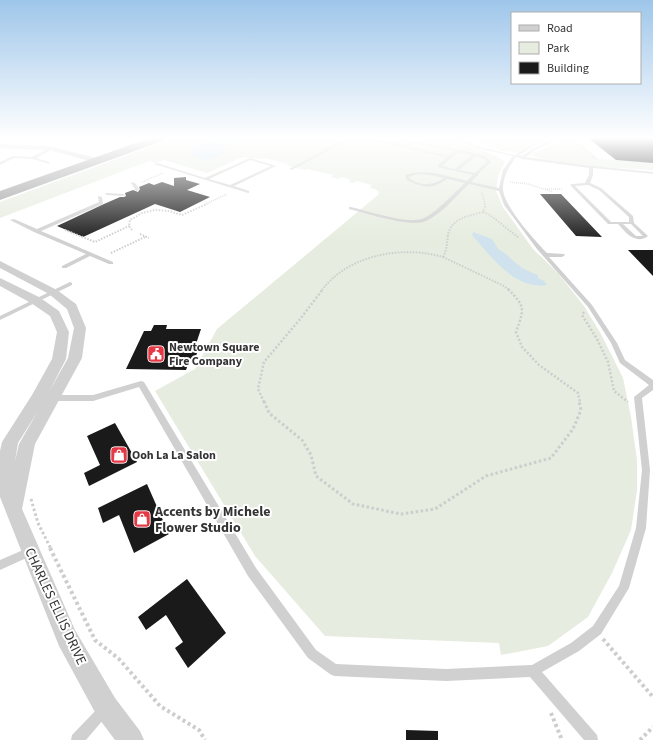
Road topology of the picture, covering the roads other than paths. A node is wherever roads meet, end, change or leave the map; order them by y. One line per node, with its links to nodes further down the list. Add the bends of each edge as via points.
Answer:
1 (644, 172): 16 (lane)
2 (52, 173): 21 (highway)
3 (60, 173): 27 (highway)
4 (184, 173): 15 (lane)
5 (220, 173): 15 (lane)
6 (260, 173): 20 (lane)
7 (416, 173): 14 (lane, via 406,176 412,182 428,186 438,184)
8 (421, 173): 14 (lane)
9 (467, 173): 13 (lane)
10 (479, 173): 13 (lane)
11 (504, 173): 23 (lane)
12 (591, 173): 19 (lane)
13 (477, 175): 18 (lane)
14 (447, 177): 18 (lane)
15 (205, 179): 20 (lane)
16 (653, 179)
17 (133, 183): 22 (lane)
18 (468, 184): 23 (lane); 29 (lane, via 424,220 400,220)
19 (587, 184): 31 (lane, via 572,185 610,223); 32 (lane, via 600,189 631,217)
20 (231, 186): 24 (lane)
21 (0, 189)
22 (136, 190)
23 (502, 190): 34 (lane, via 506,205)
24 (248, 192)
25 (107, 194): 26 (lane)
26 (123, 195)
27 (0, 196)
28 (100, 197): 33 (lane, via 101,202 88,210)
29 (351, 208)
30 (12, 220): 33 (lane)
31 (619, 223): 32 (lane); 32 (lane, via 631,236 644,238 646,236)
32 (632, 223)
33 (36, 231): 35 (lane)
34 (544, 253): 36 (lane); 45 (lane, via 590,306 614,343 622,361)
35 (90, 254): 37 (lane); 39 (lane)
36 (562, 255)
37 (111, 263)
38 (0, 264): 42 (street)
39 (64, 267)
40 (0, 281): 43 (street, CHARLES ELLIS DRIVE)
41 (70, 284): 42 (lane)
42 (53, 292): 43 (lane); 47 (street, via 72,307 80,328 75,358)
43 (35, 300): 44 (lane); 46 (street, CHARLES ELLIS DRIVE, via 55,314 62,332 59,359)
44 (0, 318)
45 (653, 385): 51 (lane, via 638,397 646,470 641,528 624,588 596,630 575,647)
46 (38, 398): 47 (lane); 48 (street, CHARLES ELLIS DRIVE, via 10,442 3,480)
47 (53, 398): 48 (street, via 27,444); 51 (lane, via 93,398 141,384 252,572 312,654 334,670 446,675)
48 (12, 509): 49 (street, CHARLES ELLIS DRIVE)
49 (30, 552): 50 (lane); 52 (street, CHARLES ELLIS DRIVE, via 67,638)
50 (0, 565)
51 (533, 671): 55 (lane)
52 (106, 707): 53 (lane); 54 (street, CHARLES ELLIS DRIVE)
53 (78, 740)
54 (131, 740)
55 (592, 740)

